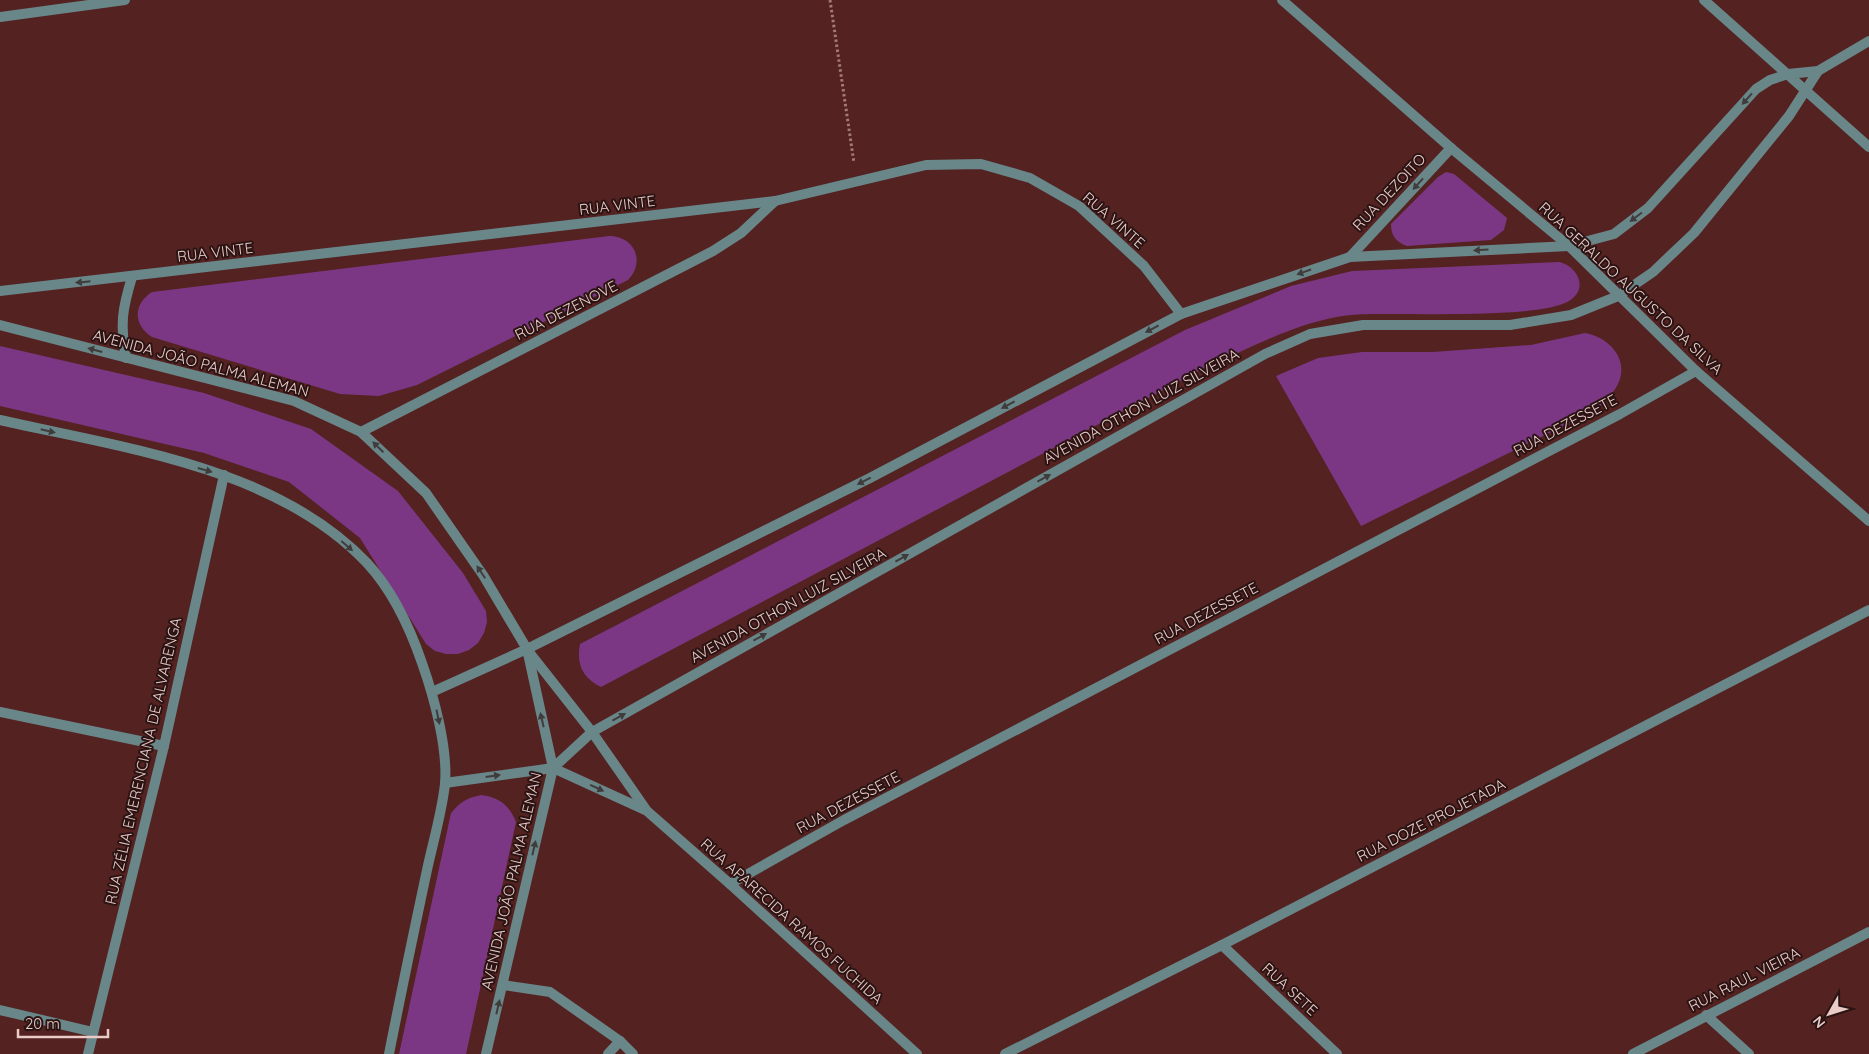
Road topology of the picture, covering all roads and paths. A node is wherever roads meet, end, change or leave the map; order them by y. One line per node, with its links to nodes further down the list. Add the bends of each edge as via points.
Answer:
1 (125, 0): 5 (street)
2 (830, 0): 12 (path)
3 (1282, 0): 11 (street, RUA GERALDO AUGUSTO DA SILVA)
4 (1704, 0): 8 (street)
5 (0, 17)
6 (1869, 42): 7 (street, AVENIDA OTHON LUIZ SILVEIRA)
7 (1818, 70): 8 (street, AVENIDA OTHON LUIZ SILVEIRA); 9 (street, AVENIDA OTHON LUIZ SILVEIRA)
8 (1788, 74): 9 (street); 14 (street, AVENIDA OTHON LUIZ SILVEIRA, one-way to 14, via 1756,89 1648,208 1614,234)
9 (1806, 89): 10 (street); 18 (street, AVENIDA OTHON LUIZ SILVEIRA, via 1789,116 1694,233 1654,272)
10 (1869, 147)
11 (1451, 148): 14 (street, RUA GERALDO AUGUSTO DA SILVA); 15 (street, RUA DEZOITO, one-way to 15)
12 (856, 180): 13 (street, RUA VINTE); 19 (street, RUA VINTE, via 926,166 981,164 1030,178 1079,206 1144,266)
13 (775, 201): 16 (street, RUA VINTE); 24 (street, RUA DEZENOVE, via 741,233 713,251)
14 (1569, 246): 15 (street, AVENIDA OTHON LUIZ SILVEIRA, one-way to 15); 18 (street, RUA GERALDO AUGUSTO DA SILVA)
15 (1350, 257): 19 (street, AVENIDA OTHON LUIZ SILVEIRA, one-way to 19)
16 (132, 277): 17 (street, RUA VINTE, one-way to 17); 21 (street, via 123,308)
17 (0, 291)
18 (1618, 296): 22 (street, RUA GERALDO AUGUSTO DA SILVA); 31 (street, AVENIDA OTHON LUIZ SILVEIRA, one-way to 18, via 1265,354 1310,334 1363,325 1510,325 1571,315)
19 (1181, 314): 28 (street, AVENIDA OTHON LUIZ SILVEIRA, one-way to 28, via 870,478)
20 (0, 325): 21 (street, AVENIDA JOÃO PALMA ALEMAN, one-way to 20)
21 (126, 358): 24 (street, AVENIDA JOÃO PALMA ALEMAN, via 294,401)
22 (1696, 371): 26 (street, RUA GERALDO AUGUSTO DA SILVA); 36 (street, RUA DEZESSETE, via 1620,414 844,820)
23 (0, 420): 25 (street, one-way to 25)
24 (361, 432): 28 (street, AVENIDA JOÃO PALMA ALEMAN, one-way to 24, via 483,575 426,493)
25 (224, 475): 29 (street, one-way to 29, via 321,523 367,564 395,603 415,644); 32 (street, RUA ZÉLIA EMERENCIANA DE ALVARENGA)
26 (1869, 521)
27 (1869, 610): 38 (street, RUA DOZE PROJETADA)
28 (527, 650): 29 (street, AVENIDA OTHON LUIZ SILVEIRA); 31 (street, RUA APARECIDA RAMOS FUCHIDA); 33 (street, AVENIDA JOÃO PALMA ALEMAN, one-way to 28)
29 (432, 692): 34 (street, one-way to 34, via 441,732)
30 (0, 712): 32 (street)
31 (592, 732): 33 (street, AVENIDA OTHON LUIZ SILVEIRA); 35 (street, RUA APARECIDA RAMOS FUCHIDA)
32 (164, 746): 42 (street, RUA ZÉLIA EMERENCIANA DE ALVARENGA)
33 (553, 768): 34 (street, one-way to 33); 35 (street, RUA APARECIDA RAMOS FUCHIDA, one-way to 35); 39 (street, AVENIDA JOÃO PALMA ALEMAN, one-way to 33)
34 (445, 783): 46 (street)
35 (646, 811): 36 (street, RUA APARECIDA RAMOS FUCHIDA)
36 (730, 884): 49 (street, RUA APARECIDA RAMOS FUCHIDA)
37 (1869, 932): 41 (street, RUA RAUL VIEIRA)
38 (1222, 945): 50 (street, RUA DOZE PROJETADA); 51 (street, RUA SETE)
39 (502, 985): 43 (street, via 550,992); 44 (street, AVENIDA JOÃO PALMA ALEMAN, one-way to 39)
40 (0, 1010): 42 (street)
41 (1706, 1015): 52 (street, RUA RAUL VIEIRA); 53 (street)
42 (93, 1032): 45 (street, RUA ZÉLIA EMERENCIANA DE ALVARENGA)
43 (620, 1041): 47 (street); 48 (street)
44 (490, 1052)
45 (88, 1054)
46 (388, 1054)
47 (608, 1054)
48 (633, 1054)
49 (917, 1054)
50 (1004, 1054)
51 (1337, 1054)
52 (1633, 1054)
53 (1750, 1054)

